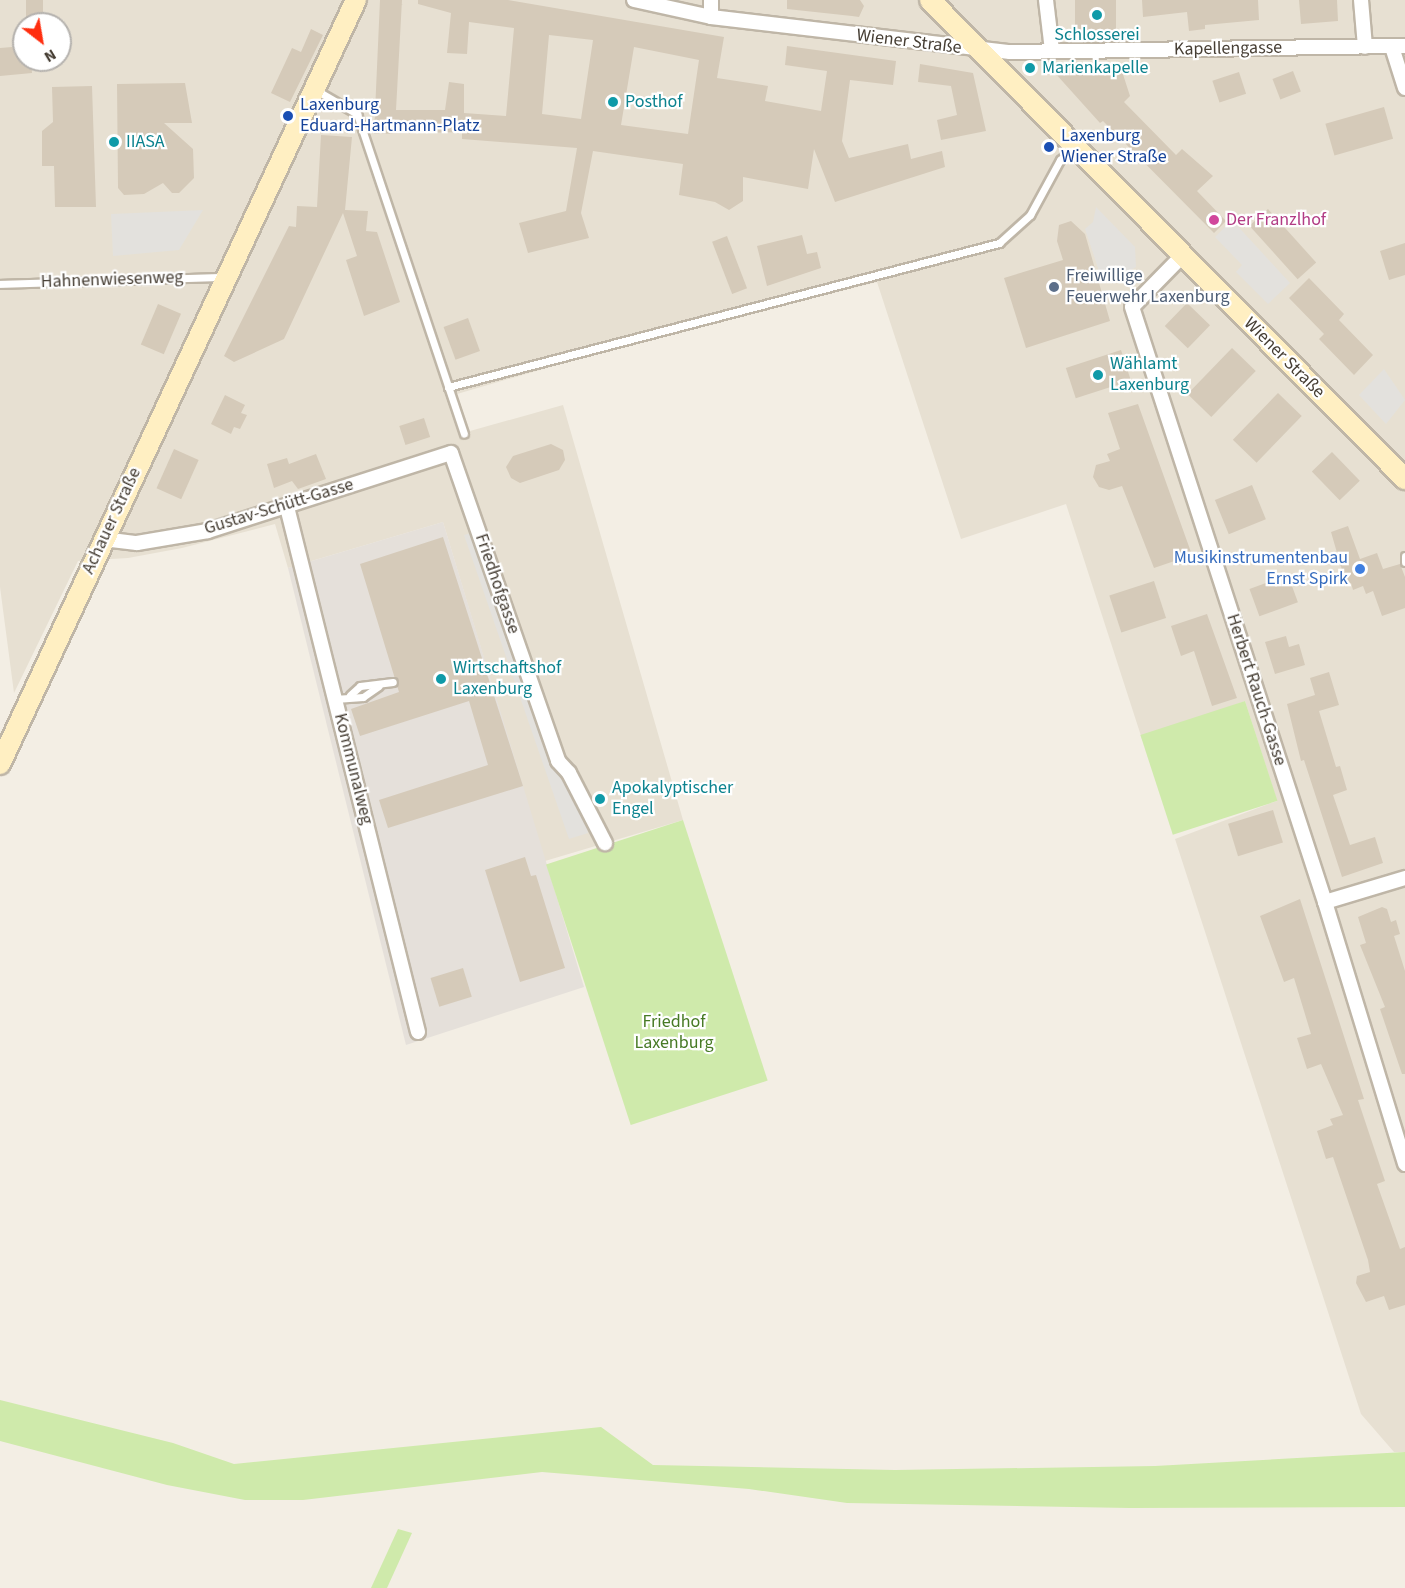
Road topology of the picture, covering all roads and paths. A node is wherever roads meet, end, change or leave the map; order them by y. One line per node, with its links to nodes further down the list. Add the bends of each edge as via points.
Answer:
1 (356, 0): 13 (street, Achauer Straße)
2 (634, 0): 7 (street, Wiener Straße)
3 (711, 0): 7 (street)
4 (930, 0): 10 (street)
5 (1046, 0): 11 (street)
6 (1361, 0): 8 (street)
7 (711, 17): 10 (street, Wiener Straße)
8 (1365, 47): 9 (street, Kapellengasse); 11 (street, Kapellengasse)
9 (1398, 47): 12 (street)
10 (979, 49): 11 (street, Kapellengasse); 14 (street, Wiener Straße)
11 (1052, 50)
12 (1405, 88)
13 (316, 90): 16 (street, Achauer Straße); 18 (lane, via 357,114)
14 (1075, 146): 15 (street, Wiener Straße); 18 (lane, via 1060,160 1030,215 999,243)
15 (1182, 256): 21 (street, Wiener Straße); 33 (street, Herbert Rauch-Gasse, via 1132,307)
16 (225, 277): 17 (lane, Hahnenwiesenweg); 23 (street, Achauer Straße)
17 (0, 284)
18 (448, 387): 19 (lane)
19 (464, 434)
20 (451, 453): 22 (street, Gustav-Schütt-Gasse); 31 (street, Friedhofgasse, via 558,760 569,772)
21 (1405, 479)
22 (287, 507): 23 (street, Gustav-Schütt-Gasse, via 208,531 137,543); 29 (street, Kommunalweg)
23 (103, 539): 30 (street, Achauer Straße)
24 (1405, 556): 25 (lane)
25 (1405, 562)
26 (393, 682): 27 (lane)
27 (379, 686): 28 (lane, via 363,697); 28 (lane, via 360,686)
28 (350, 695): 29 (lane)
29 (335, 699): 34 (street, Kommunalweg)
30 (0, 764)
31 (605, 843)
32 (1405, 878): 33 (street)
33 (1325, 902): 35 (street, Herbert Rauch-Gasse)
34 (418, 1032)
35 (1405, 1164)

